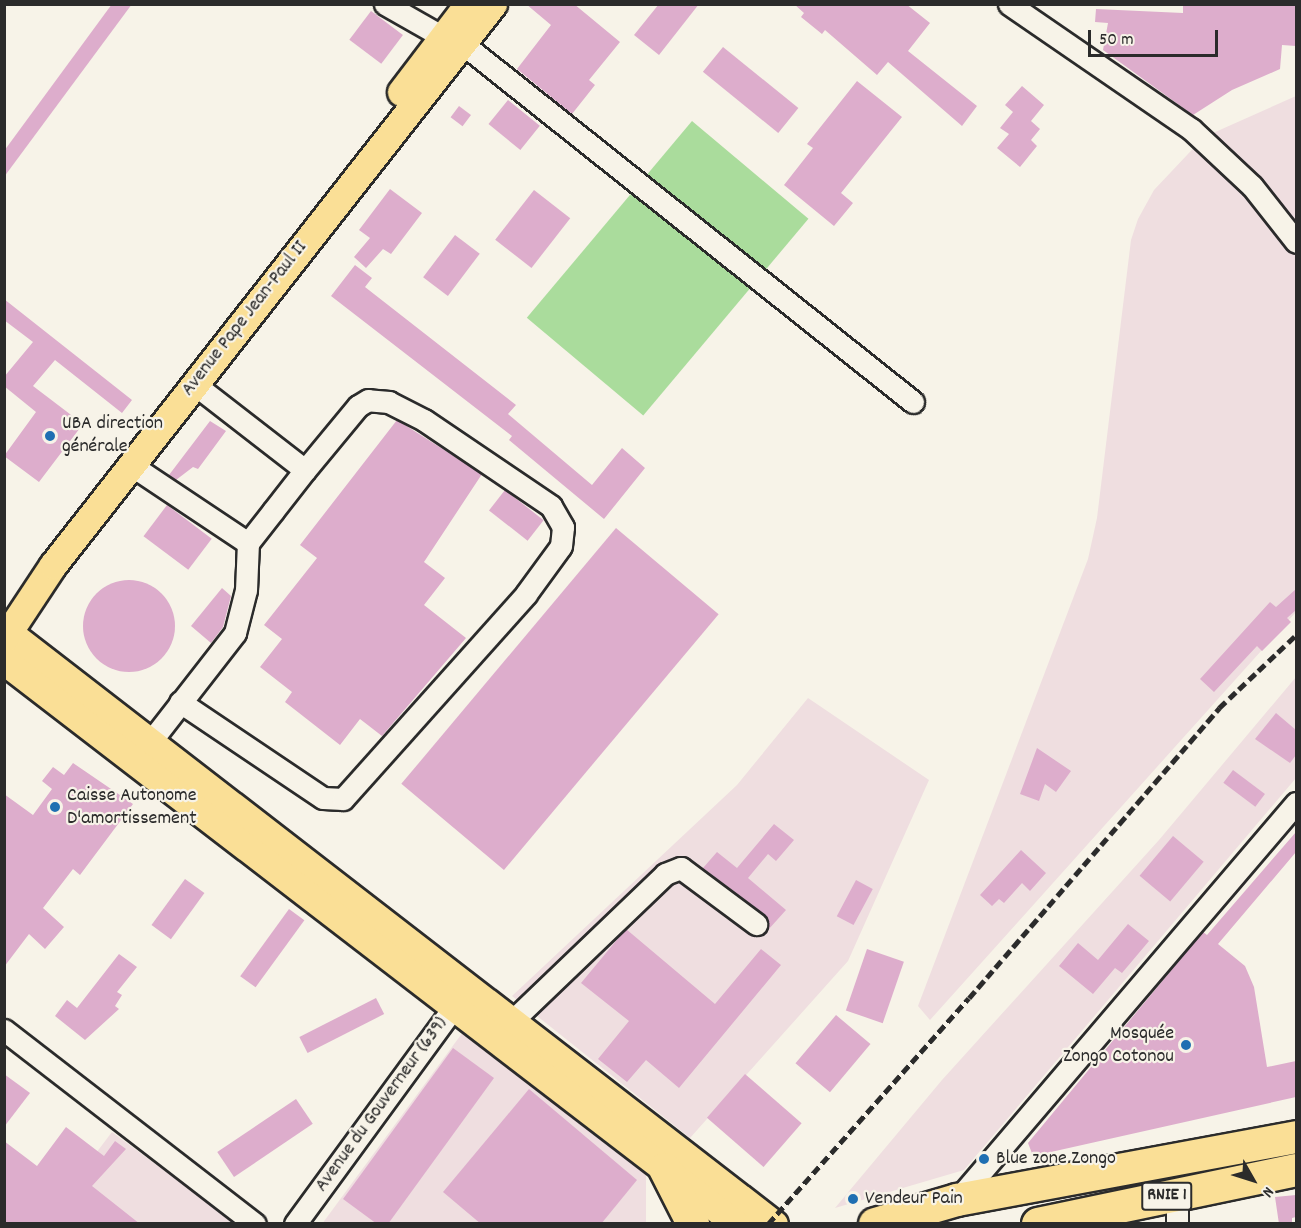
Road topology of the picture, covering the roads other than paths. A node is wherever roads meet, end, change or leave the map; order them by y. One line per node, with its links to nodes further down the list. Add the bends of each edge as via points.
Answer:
1 (385, 4): 5 (street)
2 (468, 4): 5 (main road, Avenue Pape Jean-Paul II)
3 (493, 4): 5 (main road, Avenue Pape Jean-Paul II)
4 (1016, 6): 6 (street, via 1191,129 1252,186)
5 (453, 40): 7 (main road, Avenue Pape Jean-Paul II); 8 (street); 12 (main road, Avenue Pape Jean-Paul II)
6 (1296, 242)
7 (194, 384): 9 (main road, Avenue Pape Jean-Paul II); 10 (street)
8 (912, 402)
9 (131, 465): 11 (street); 12 (main road, Avenue Pape Jean-Paul II)
10 (305, 470): 11 (street); 14 (street, via 358,406 368,400 389,402 424,420 551,506 563,527 561,546 526,594 343,799 323,798)
11 (248, 543): 14 (street, via 244,602 235,633)
12 (6, 627): 15 (main road)
13 (4, 661): 18 (main road)
14 (180, 702): 15 (street)
15 (151, 741): 18 (main road)
16 (1296, 802): 24 (street)
17 (756, 924): 19 (street, via 681,868 665,874)
18 (462, 996): 19 (main road); 22 (main road); 27 (street, Avenue du Gouverneur (639))
19 (513, 1020): 30 (main road)
20 (4, 1030): 26 (street)
21 (1296, 1137): 24 (highway, RNIE 1)
22 (664, 1168): 28 (highway); 29 (main road)
23 (1296, 1170): 25 (highway, RNIE 1)
24 (957, 1200): 31 (highway, RNIE 1)
25 (1177, 1209): 32 (highway, RNIE 1)
26 (255, 1224)
27 (296, 1224)
28 (693, 1224)
29 (736, 1224)
30 (774, 1224)
31 (875, 1224)
32 (1038, 1224)

